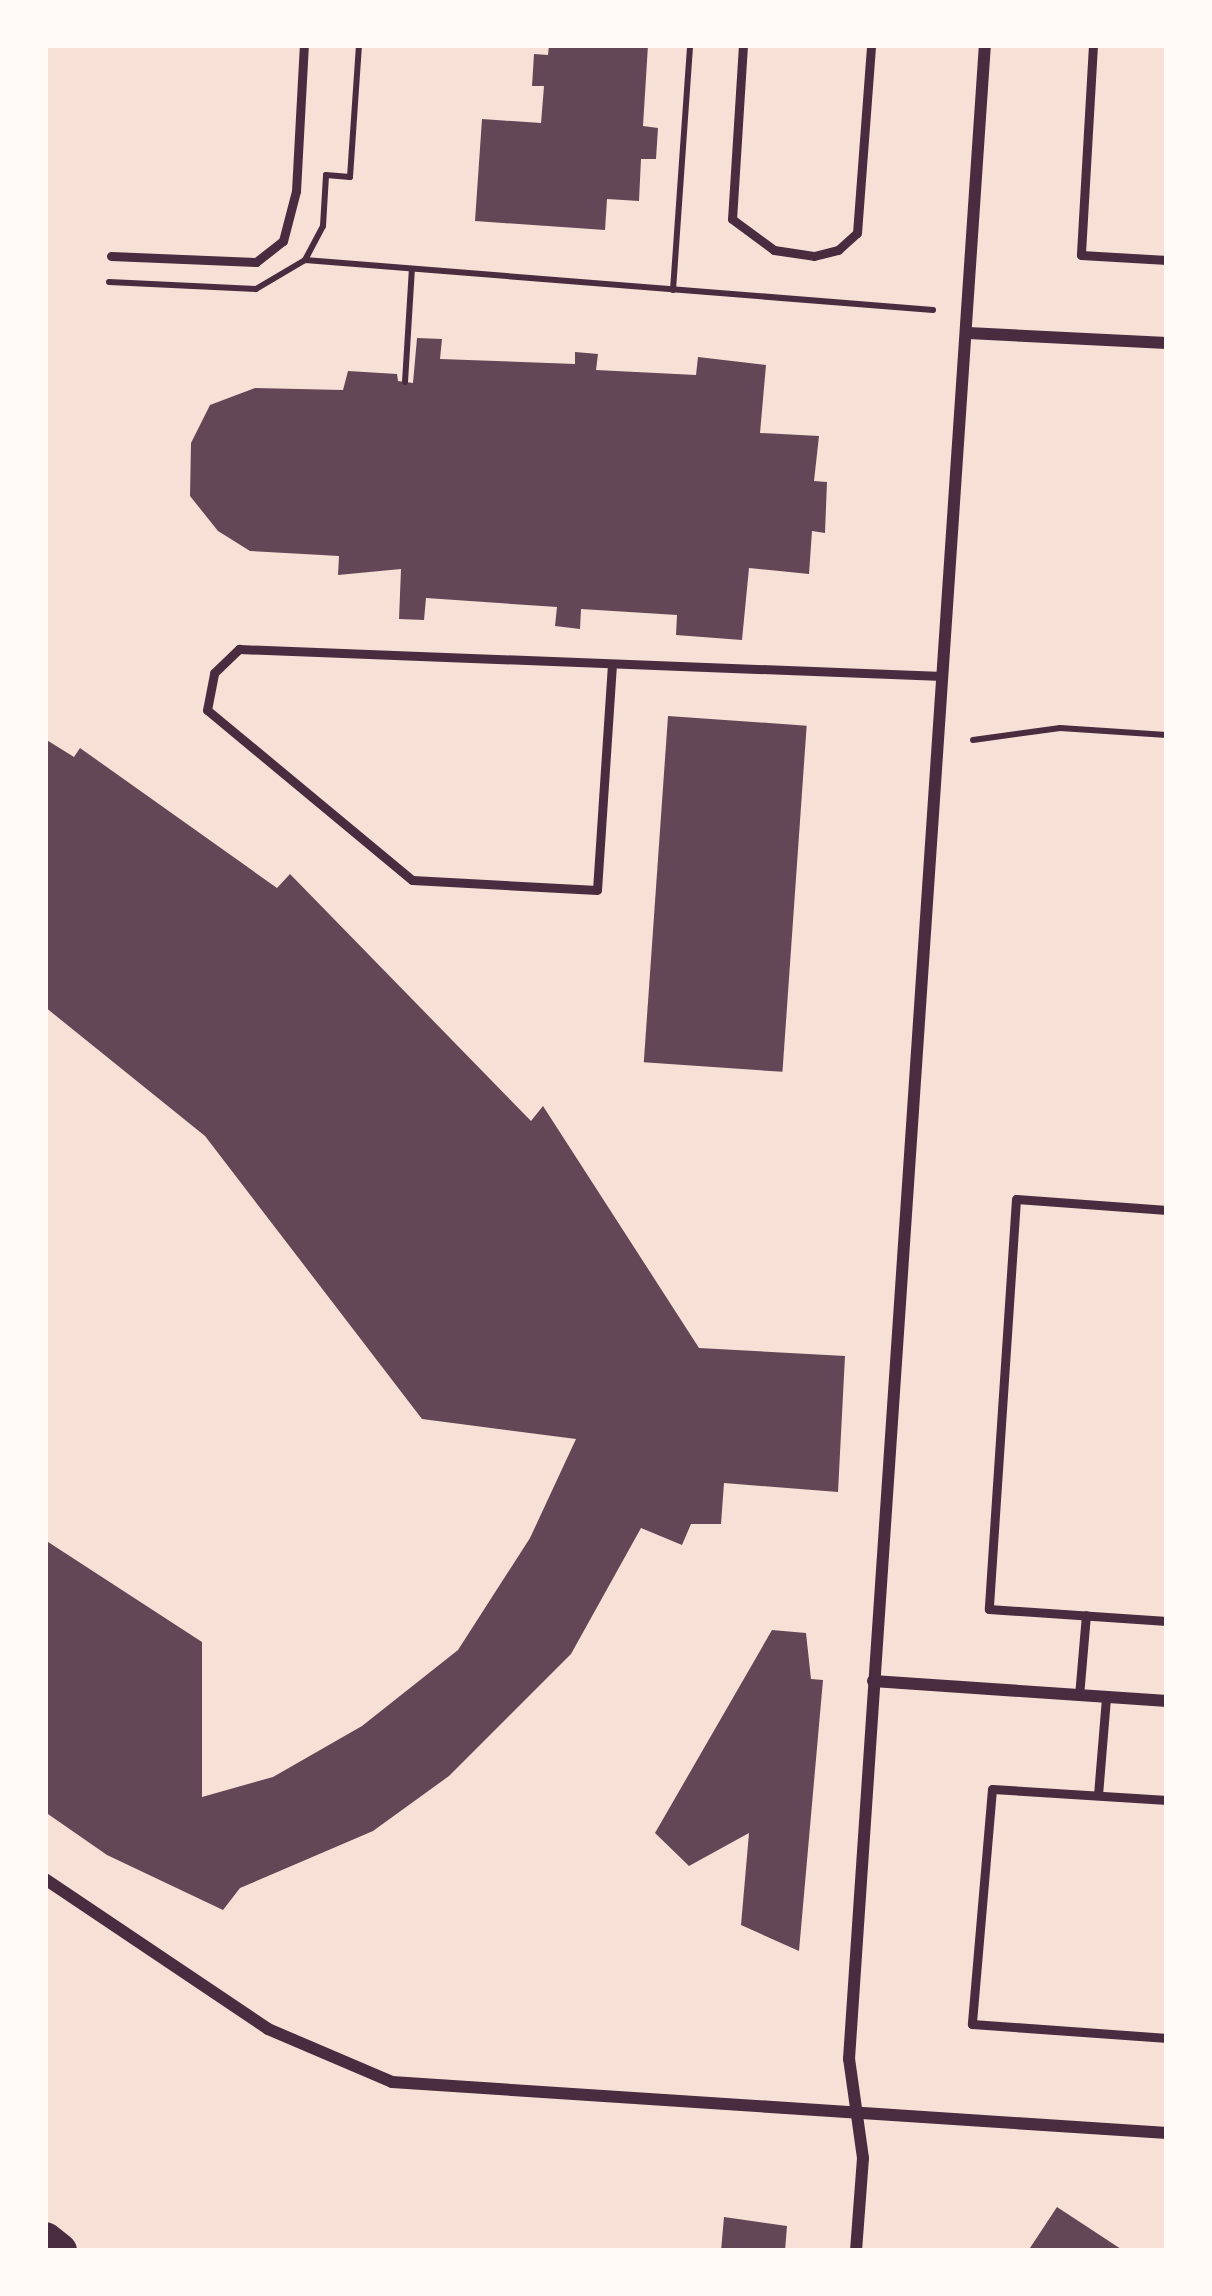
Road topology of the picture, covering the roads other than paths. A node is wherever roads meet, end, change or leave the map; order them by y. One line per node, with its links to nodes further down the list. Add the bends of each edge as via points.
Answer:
1 (304, 45): 6 (lane, via 296,191 283,241 256,262)
2 (743, 45): 3 (lane, via 732,219 774,250 814,256 838,250 857,233)
3 (871, 45)
4 (985, 45): 8 (street)
5 (1094, 45): 7 (lane, via 1081,255)
6 (111, 256)
7 (1167, 260)
8 (968, 333): 9 (street); 11 (street)
9 (1167, 343)
10 (612, 664): 10 (lane, via 239,650 214,673 207,710 412,880 598,890); 11 (lane)
11 (941, 676): 15 (street)
12 (1167, 1210): 13 (lane, via 1016,1199 988,1609)
13 (1086, 1615): 14 (lane); 16 (lane)
14 (1167, 1621)
15 (873, 1681): 16 (street); 23 (street, via 849,2059)
16 (1079, 1696): 17 (street)
17 (1106, 1697): 18 (street); 19 (lane)
18 (1167, 1701)
19 (1098, 1795): 20 (lane); 22 (lane, via 992,1789 972,2024)
20 (1167, 1800)
21 (45, 1879): 23 (street, via 268,2029 392,2083)
22 (1167, 2038)
23 (857, 2109): 24 (street); 27 (street, via 863,2158)
24 (1167, 2133)
25 (45, 2240): 26 (highway)
26 (59, 2251)
27 (856, 2251)

